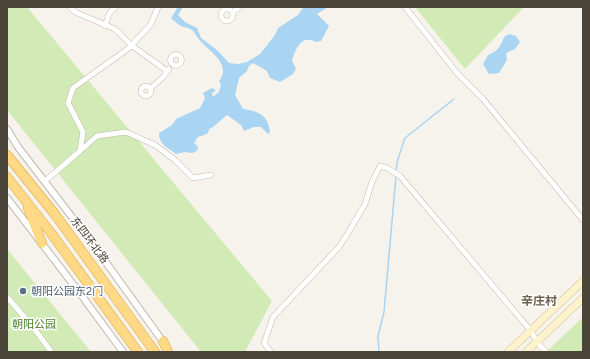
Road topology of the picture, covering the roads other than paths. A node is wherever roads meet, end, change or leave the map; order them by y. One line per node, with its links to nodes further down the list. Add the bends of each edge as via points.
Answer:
1 (70, 7): 7 (street, via 75,12)
2 (115, 7): 7 (street)
3 (158, 7): 8 (street, via 151,24)
4 (239, 7): 6 (street)
5 (405, 7): 20 (street, via 456,73 483,99)
6 (233, 12)
7 (105, 26): 8 (street, via 115,29)
8 (131, 45): 10 (street); 13 (street, via 73,88 68,103 83,132)
9 (172, 64): 10 (street)
10 (167, 71): 11 (street)
11 (150, 89)
12 (7, 129): 17 (street, 东四环北路)
13 (80, 151): 15 (street, via 97,136 126,132 155,145 193,178); 17 (street)
14 (7, 155): 31 (highway, 东四环北路, via 54,214)
15 (211, 175)
16 (7, 177): 18 (highway)
17 (45, 181): 26 (street, 东四环北路)
18 (24, 197): 21 (highway); 30 (highway)
19 (7, 198): 21 (street)
20 (583, 220)
21 (42, 243): 29 (street)
22 (583, 281): 25 (main road)
23 (7, 297): 28 (street)
24 (583, 298): 27 (main road)
25 (531, 331): 27 (street); 34 (street, via 400,176 380,166 365,204 339,247 273,317 264,343); 35 (main road)
26 (163, 341): 32 (highway); 33 (street, 东四环北路)
27 (537, 342): 36 (main road); 37 (street)
28 (50, 350)
29 (123, 352)
30 (138, 352)
31 (155, 352)
32 (168, 352)
33 (171, 352)
34 (271, 352)
35 (508, 352)
36 (526, 352)
37 (546, 352)

